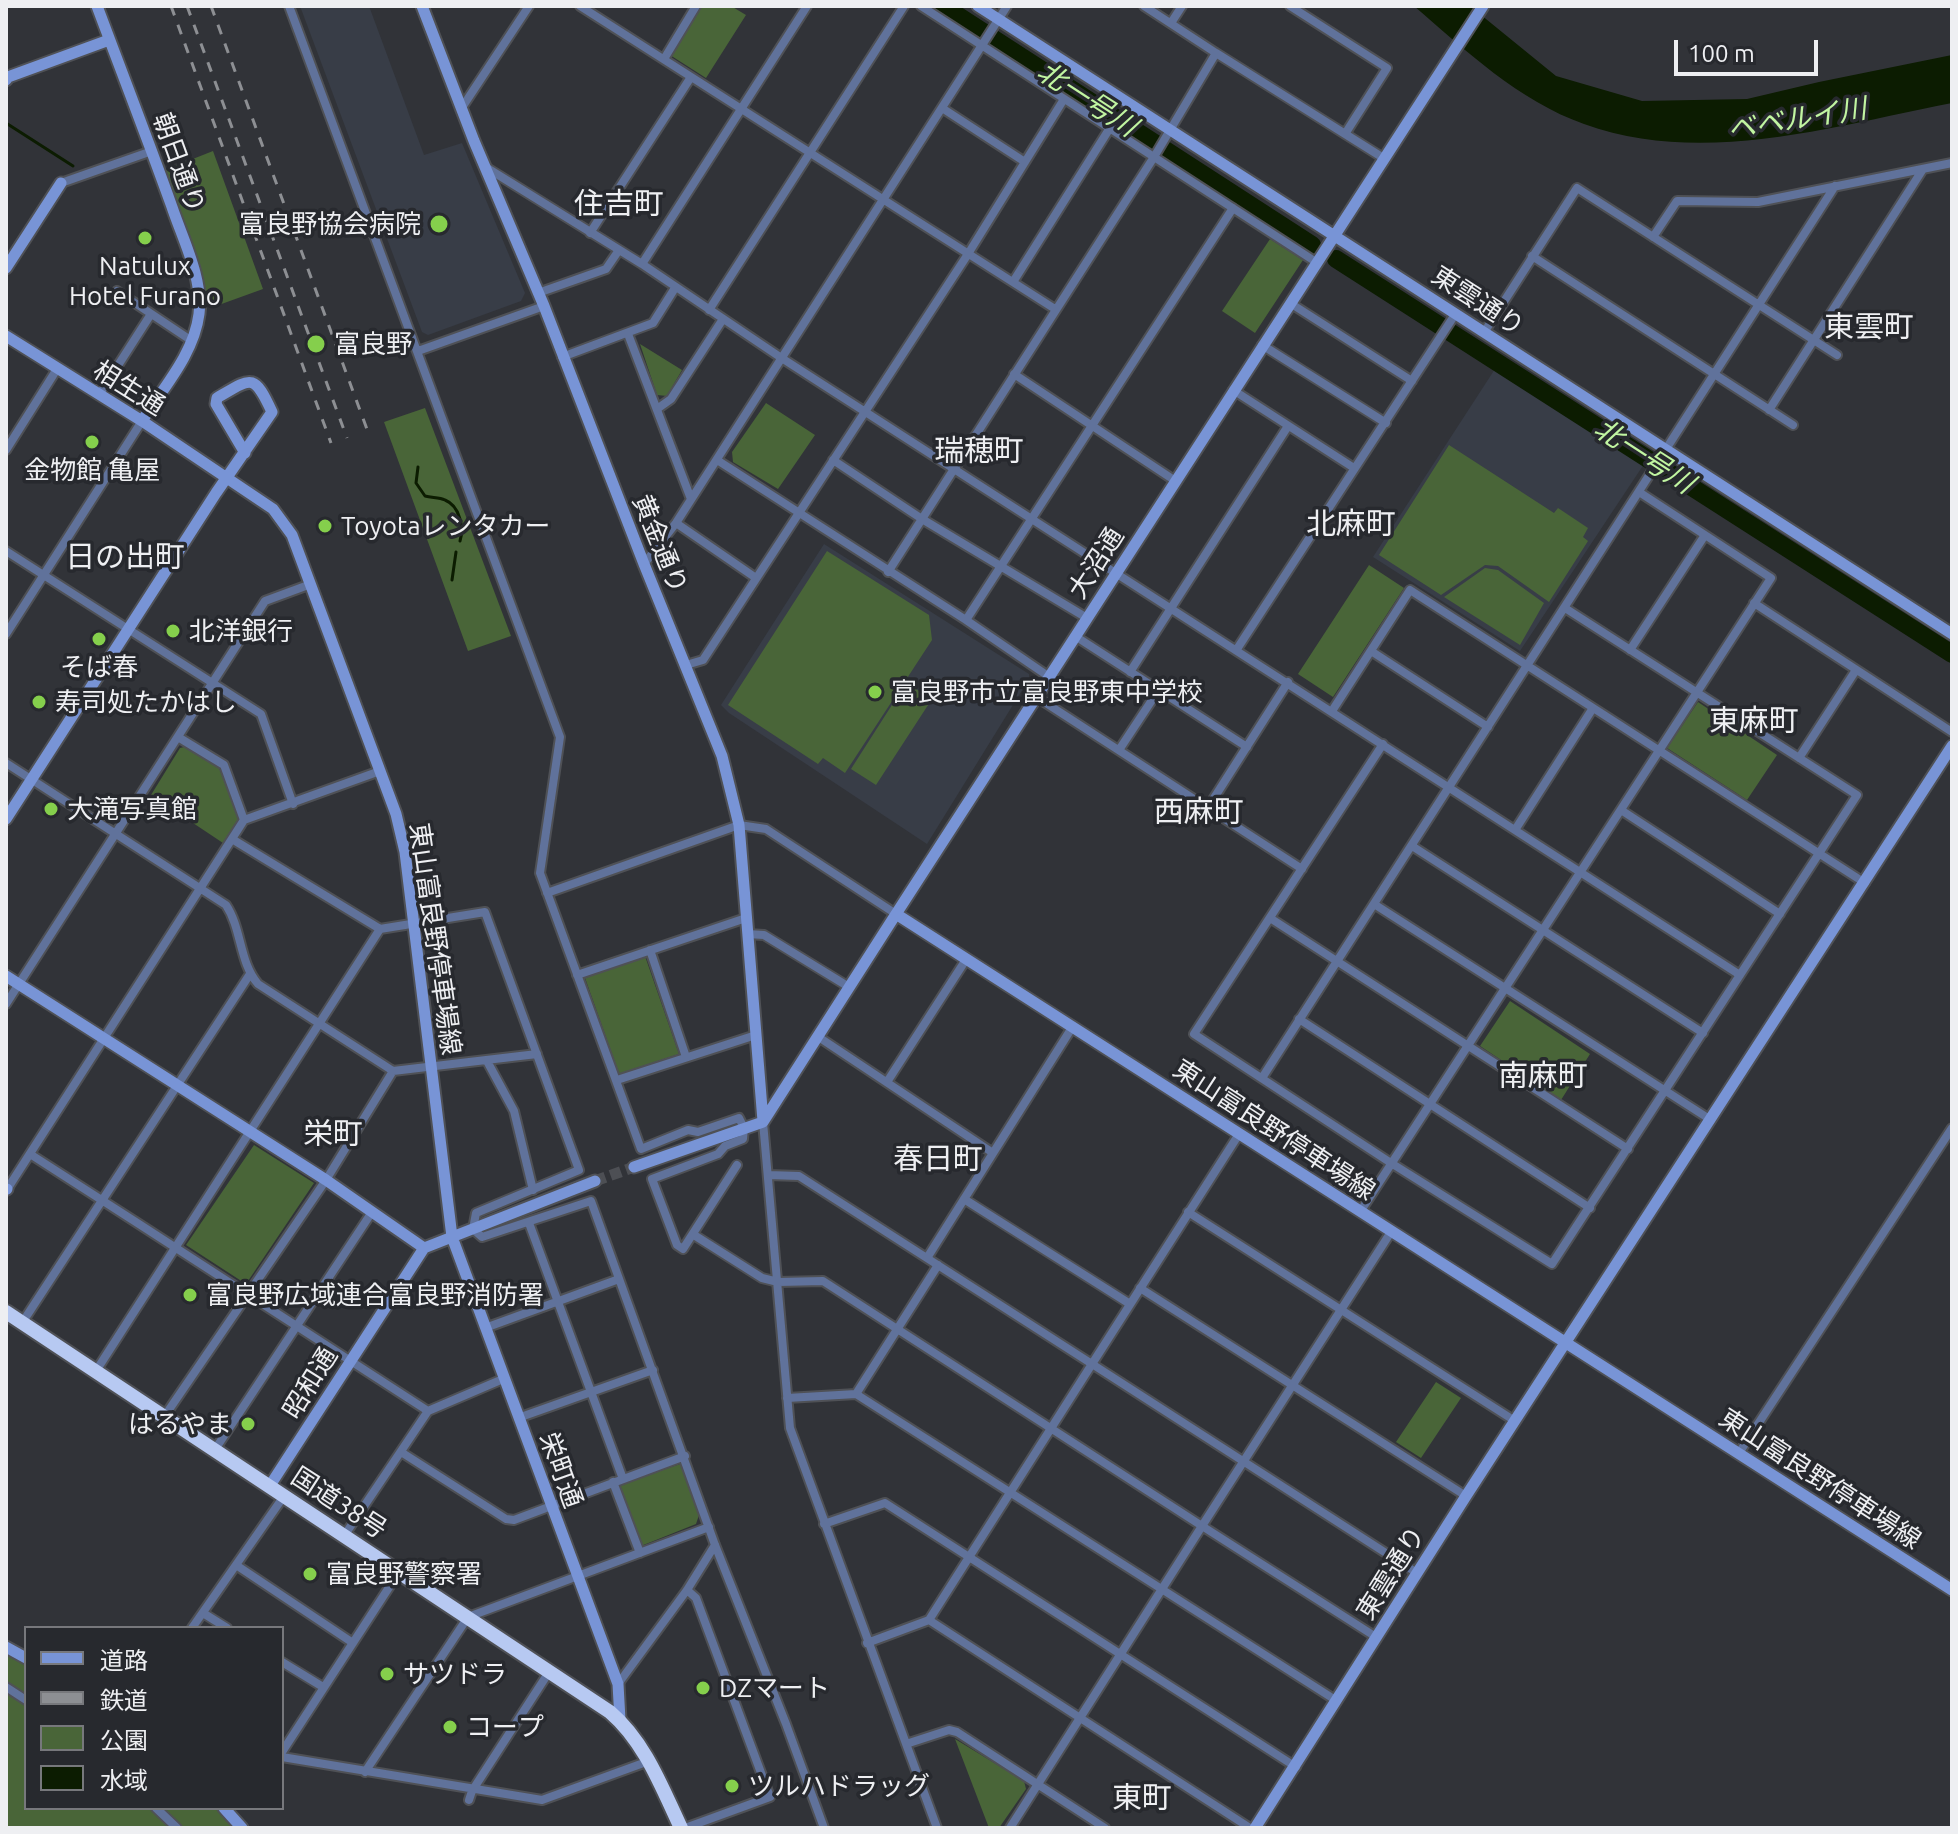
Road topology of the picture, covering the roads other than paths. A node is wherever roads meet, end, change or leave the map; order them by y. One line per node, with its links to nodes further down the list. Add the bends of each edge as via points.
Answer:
1 (97, 6): 18 (street, 朝日通り)
2 (289, 6): 70 (street)
3 (422, 6): 26 (street, 黄金通り)
4 (529, 6): 26 (street)
5 (580, 6): 21 (street)
6 (696, 6): 21 (street)
7 (807, 6): 27 (street)
8 (904, 6): 32 (street)
9 (921, 6): 19 (street)
10 (978, 6): 16 (street, 東雲通り)
11 (1007, 6): 16 (street)
12 (1144, 6): 17 (street)
13 (1182, 6): 17 (street)
14 (1290, 6): 29 (street, via 1387,68)
15 (1483, 6): 34 (street, 大沼通)
16 (999, 19): 19 (street); 30 (street, 東雲通り)
17 (1171, 23): 20 (street)
18 (109, 40): 23 (street); 31 (street, 朝日通り)
19 (983, 43): 24 (street); 25 (street)
20 (1216, 53): 29 (street); 30 (street)
21 (664, 59): 22 (street)
22 (691, 77): 27 (street); 43 (street)
23 (6, 80)
24 (1064, 99): 33 (street); 35 (street)
25 (942, 108): 35 (street); 41 (street)
26 (461, 109): 37 (street, 黄金通り)
27 (741, 109): 32 (street); 50 (street)
28 (1108, 131): 52 (street)
29 (1345, 134): 34 (street)
30 (1166, 135): 33 (street); 44 (street, 東雲通り)
31 (152, 151): 39 (street); 68 (street, 朝日通り, via 198,287)
32 (811, 153): 41 (street); 60 (street)
33 (1156, 154): 42 (street); 59 (street)
34 (1385, 159): 44 (street, 大沼通)
35 (1025, 162): 47 (street)
36 (1952, 163): 38 (street)
37 (486, 167): 43 (street); 55 (street, 黄金通り)
38 (1923, 169): 40 (street); 67 (street)
39 (61, 183): 51 (street)
40 (1835, 186): 45 (street, via 1758,202 1677,201); 57 (street)
41 (885, 199): 47 (street); 73 (street)
42 (1233, 208): 49 (street); 87 (street)
43 (590, 233): 46 (street)
44 (1334, 236): 49 (street, 大沼通); 61 (street, 東雲通り)
45 (1653, 237): 48 (street, via 1577,188); 57 (street)
46 (619, 250): 50 (street); 55 (street, via 606,269)
47 (968, 254): 52 (street); 81 (street)
48 (1532, 256): 64 (street); 76 (street)
49 (1316, 262): 56 (street, 大沼通)
50 (642, 264): 53 (street)
51 (6, 268)
52 (1013, 282): 59 (street)
53 (675, 288): 60 (street); 65 (street, via 653,323)
54 (117, 291): 62 (street)
55 (538, 293): 58 (street, 黄金通り)
56 (1290, 303): 69 (street, 大沼通); 77 (street)
57 (1760, 305): 67 (street); 76 (street)
58 (544, 306): 70 (street); 72 (street, 黄金通り)
59 (1055, 309): 75 (street)
60 (709, 310): 63 (street)
61 (1456, 313): 64 (street, 東雲通り); 77 (street)
62 (151, 314): 68 (street); 79 (street)
63 (723, 319): 73 (street); 80 (street, via 671,399)
64 (1485, 331): 90 (street, 東雲通り)
65 (628, 334): 72 (street); 80 (street)
66 (6, 336): 74 (street, 相生通)
67 (1813, 339): 71 (street); 82 (street)
68 (192, 341): 83 (street, 朝日通り)
69 (1262, 345): 78 (street, 大沼通); 84 (street)
70 (418, 351): 164 (street, via 560,737 540,873)
71 (1837, 355)
72 (562, 357): 105 (street, 黄金通り)
73 (780, 357): 81 (street); 91 (street)
74 (57, 369): 79 (street, 相生通); 88 (street)
75 (1014, 374): 87 (street); 93 (street)
76 (1714, 374): 82 (street); 90 (street)
77 (1412, 381): 84 (street)
78 (1233, 390): 86 (street); 96 (street, 大沼通)
79 (99, 395): 83 (street, 相生通)
80 (657, 409): 98 (street)
81 (866, 410): 92 (street); 93 (street)
82 (1769, 410): 85 (street)
83 (142, 421): 95 (street, 相生通); 109 (street)
84 (1386, 423): 94 (street)
85 (1793, 425)
86 (1288, 426): 94 (street); 114 (street)
87 (1092, 427): 96 (street); 100 (street)
88 (6, 450)
89 (245, 453): 89 (street, via 216,404 217,398 253,382 261,387 272,412); 95 (street)
90 (1663, 455): 97 (street); 119 (street, 東雲通り)
91 (717, 460): 98 (street); 99 (street)
92 (833, 460): 99 (street); 101 (street)
93 (954, 467): 100 (street); 101 (street)
94 (1354, 468): 121 (street)
95 (227, 478): 111 (street, 東山富良野停車場線, via 283,519); 117 (street)
96 (1174, 480): 108 (street, 大沼通)
97 (1639, 492): 103 (street); 113 (street)
98 (691, 499): 102 (street)
99 (799, 513): 107 (street); 110 (street)
100 (1034, 518): 106 (street); 108 (street)
101 (922, 519): 106 (street); 107 (street)
102 (676, 523): 105 (street); 110 (street)
103 (1705, 535): 112 (street, via 1771,578); 122 (street)
104 (6, 551): 109 (street)
105 (644, 564): 124 (street, 黄金通り)
106 (1001, 567): 115 (street); 116 (street)
107 (888, 572): 116 (street)
108 (1117, 572): 114 (street); 115 (street, 大沼通)
109 (44, 576): 117 (street); 118 (street)
110 (756, 578): 124 (street, via 703,660)
111 (311, 584): 130 (street, via 265,601); 146 (street, 東山富良野停車場線)
112 (1754, 603): 126 (street); 132 (street)
113 (1565, 608): 122 (street); 125 (street)
114 (1172, 609): 121 (street); 127 (street)
115 (1087, 618): 120 (street, 大沼通)
116 (966, 620): 128 (street)
117 (129, 629): 130 (street); 147 (street)
118 (6, 634)
119 (1952, 634)
120 (1075, 636): 127 (street); 128 (street, 大沼通)
121 (1237, 649): 129 (street)
122 (1630, 650): 132 (street)
123 (1371, 651): 125 (street, via 1410,590); 135 (street); 136 (street)
124 (686, 665): 154 (street, 黄金通り, via 722,756)
125 (1527, 666): 134 (street); 136 (street)
126 (1856, 670): 137 (street); 144 (street)
127 (1130, 672): 131 (street)
128 (1048, 676): 133 (street, 大沼通)
129 (1288, 682): 135 (street); 141 (street)
130 (213, 683): 138 (street); 149 (street, via 261,714)
131 (1158, 691): 141 (street); 142 (street)
132 (1696, 693): 143 (street); 144 (street)
133 (1035, 696): 142 (street); 166 (street, 大沼通)
134 (1593, 708): 143 (street); 155 (street)
135 (1332, 711): 139 (street)
136 (1488, 727): 148 (street)
137 (1952, 732)
138 (178, 737): 153 (street, via 224,765); 156 (street)
139 (1383, 744): 148 (street); 160 (street)
140 (1952, 746): 162 (street, 東雲通り)
141 (1247, 747): 150 (street)
142 (1119, 750): 150 (street)
143 (1659, 751): 151 (street); 159 (street)
144 (1799, 758): 159 (street, via 1857,795)
145 (6, 763): 147 (street)
146 (380, 771): 149 (street); 170 (street, 東山富良野停車場線, via 402,839)
147 (32, 780): 152 (street); 156 (street)
148 (1448, 787): 155 (street); 158 (street)
149 (293, 804): 153 (street)
150 (1207, 809): 160 (street)
151 (1621, 810): 161 (street); 167 (street)
152 (6, 819)
153 (244, 820): 157 (street)
154 (739, 825): 164 (street); 166 (street, via 766,829); 168 (street, 黄金通り)
155 (1515, 830): 161 (street)
156 (116, 834): 163 (street); 181 (street)
157 (232, 839): 163 (street); 171 (street)
158 (1412, 846): 165 (street); 172 (street)
159 (1819, 853): 162 (street); 167 (street)
160 (1302, 869): 169 (street)
161 (1580, 871): 172 (street); 179 (street)
162 (1865, 883): 204 (street, 東雲通り)
163 (201, 888): 177 (street, via 232,914); 191 (street)
164 (547, 893): 178 (street)
165 (1374, 904): 176 (street); 183 (street)
166 (896, 914): 175 (street, 東山富良野停車場線); 182 (street)
167 (1780, 914): 179 (street)
168 (746, 918): 173 (street, 黄金通り); 174 (street)
169 (1270, 918): 176 (street); 198 (street, via 1194,1034)
170 (414, 922): 171 (street); 193 (street, via 485,912); 196 (street, 東山富良野停車場線)
171 (380, 929): 186 (street)
172 (1542, 930): 183 (street); 188 (street)
173 (747, 934): 182 (street, via 764,935); 189 (street, 黄金通り)
174 (650, 950): 178 (street); 194 (street)
175 (967, 958): 187 (street, 東山富良野停車場線); 200 (street)
176 (1336, 963): 185 (street); 192 (street)
177 (250, 974): 186 (street); 201 (street)
178 (577, 975): 199 (street)
179 (1740, 975): 188 (street)
180 (6, 976): 181 (street)
181 (19, 984): 184 (street); 191 (street)
182 (849, 987): 190 (street)
183 (1505, 987): 192 (street); 202 (street)
184 (6, 1004)
185 (1299, 1019): 198 (street); 203 (street)
186 (320, 1025): 197 (street); 208 (street)
187 (1073, 1026): 209 (street, 東山富良野停車場線); 211 (street)
188 (1703, 1033): 202 (street)
189 (756, 1035): 194 (street); 205 (street, 黄金通り)
190 (817, 1036): 200 (street); 205 (street)
191 (103, 1038): 201 (street); 212 (street)
192 (1467, 1046): 203 (street); 210 (street)
193 (537, 1054): 195 (street); 220 (street, via 579,1170)
194 (686, 1057): 199 (street)
195 (487, 1061): 196 (street); 220 (street, via 514,1111)
196 (430, 1068): 197 (street); 231 (street, 東山富良野停車場線)
197 (393, 1071): 217 (street)
198 (1262, 1078): 213 (street)
199 (617, 1080): 206 (street, via 641,1149 739,1118)
200 (887, 1082): 211 (street)
201 (177, 1085): 208 (street); 222 (street)
202 (1665, 1090): 204 (street); 210 (street)
203 (1429, 1104): 213 (street); 223 (street)
204 (1711, 1120): 248 (street, 東雲通り)
205 (763, 1122): 206 (street); 216 (street)
206 (744, 1128): 215 (street); 230 (street, via 743,1139 718,1154 652,1179 677,1245 683,1249)
207 (1952, 1128): 265 (street)
208 (250, 1133): 217 (street); 232 (street)
209 (1239, 1134): 225 (street); 226 (street, 東山富良野停車場線)
210 (1628, 1149): 223 (street)
211 (993, 1153): 221 (street)
212 (30, 1154): 219 (street); 222 (street)
213 (1391, 1163): 223 (street, via 1552,1264); 226 (street)
214 (737, 1165): 230 (street)
215 (634, 1167)
216 (768, 1175): 234 (street, via 799,1176); 237 (street)
217 (326, 1180): 224 (street); 239 (street)
218 (595, 1181): 228 (street)
219 (6, 1190)
220 (533, 1190): 228 (street, via 476,1213)
221 (964, 1199): 234 (street); 241 (street)
222 (103, 1200): 232 (street); 244 (street)
223 (1590, 1208)
224 (372, 1212): 233 (street); 245 (street)
225 (1188, 1212): 238 (street); 242 (street)
226 (1360, 1212): 229 (street, 東山富良野停車場線)
227 (529, 1223): 228 (street, via 482,1237); 236 (street, via 591,1201); 240 (street)
228 (473, 1229): 231 (street)
229 (1391, 1232): 242 (street); 248 (street, 東山富良野停車場線)
230 (694, 1235): 237 (street, via 762,1278)
231 (452, 1237): 233 (street); 246 (street, 栄町通)
232 (178, 1247): 239 (street); 252 (street)
233 (424, 1248): 249 (street, 昭和通)
234 (927, 1258): 235 (street)
235 (938, 1265): 247 (street); 250 (street)
236 (619, 1279): 240 (street); 251 (street)
237 (778, 1282): 247 (street, via 823,1281); 257 (street)
238 (1140, 1288): 241 (street); 254 (street)
239 (247, 1294): 245 (street); 259 (street)
240 (557, 1303): 246 (street); 255 (street)
241 (1130, 1304): 250 (street)
242 (1341, 1310): 254 (street); 261 (street)
243 (6, 1312): 244 (highway, 国道38号)
244 (22, 1323): 252 (highway, 国道38号)
245 (297, 1327): 249 (street); 263 (street)
246 (485, 1328): 253 (street, 栄町通)
247 (897, 1328): 256 (street); 262 (street)
248 (1567, 1342): 261 (street, 東雲通り); 265 (street, 東山富良野停車場線)
249 (350, 1361): 258 (street); 270 (street, 昭和通)
250 (1092, 1364): 262 (street); 267 (street)
251 (653, 1370): 255 (street); 266 (street)
252 (96, 1371): 259 (highway, 国道38号)
253 (503, 1379): 258 (street); 260 (street, 栄町通)
254 (1292, 1386): 267 (street); 273 (street)
255 (591, 1392): 260 (street); 268 (street)
256 (856, 1394): 257 (street); 271 (street)
257 (787, 1398): 275 (street, via 790,1428)
258 (428, 1411): 264 (street)
259 (164, 1418): 263 (highway, 国道38号)
260 (518, 1418): 274 (street, 栄町通)
261 (1515, 1421): 273 (street, 東雲通り)
262 (1050, 1427): 271 (street); 276 (street)
263 (214, 1451): 270 (highway, 国道38号)
264 (401, 1452): 274 (street, via 506,1519); 278 (street)
265 (1739, 1453): 288 (street, 東山富良野停車場線)
266 (685, 1456): 268 (street); 277 (street)
267 (1244, 1460): 276 (street); 284 (street)
268 (623, 1479): 269 (street)
269 (613, 1482): 274 (street); 280 (street)
270 (269, 1487): 272 (highway, 国道38号)
271 (1009, 1491): 281 (street); 287 (street)
272 (284, 1496): 278 (highway, 国道38号); 282 (street)
273 (1466, 1496): 284 (street, 東雲通り)
274 (551, 1506): 285 (street, 栄町通)
275 (824, 1524): 281 (street, via 885,1503); 296 (street)
276 (1202, 1526): 287 (street); 294 (street)
277 (709, 1527): 279 (street); 280 (street)
278 (344, 1536): 283 (highway, 国道38号)
279 (715, 1545): 286 (street); 322 (street)
280 (640, 1553): 285 (street)
281 (969, 1556): 291 (street); 298 (street)
282 (236, 1565): 289 (street); 295 (street)
283 (399, 1572): 290 (highway, 国道38号); 295 (street)
284 (1417, 1573): 294 (street, 東雲通り)
285 (577, 1577): 290 (street); 302 (street, 栄町通)
286 (687, 1590): 302 (street); 321 (street, via 696,1598 770,1797)
287 (1162, 1590): 298 (street); 306 (street)
288 (1952, 1590)
289 (203, 1613): 292 (street); 293 (street)
290 (468, 1617): 301 (highway, 国道38号); 314 (street)
291 (929, 1620): 296 (street); 307 (street)
292 (193, 1626)
293 (224, 1626)
294 (1376, 1637): 306 (street, 東雲通り)
295 (353, 1643): 304 (street)
296 (867, 1643): 309 (street)
297 (6, 1647): 299 (street)
298 (1119, 1654): 307 (street); 313 (street)
299 (24, 1657)
300 (284, 1663): 304 (street)
301 (549, 1672): 308 (highway, 国道38号); 316 (street)
302 (618, 1684): 308 (street, 栄町通)
303 (6, 1687): 305 (street)
304 (323, 1687): 310 (street)
305 (24, 1699)
306 (1337, 1701): 313 (street, 東雲通り)
307 (1079, 1719): 315 (street); 326 (street)
308 (620, 1720): 312 (highway, 国道38号)
309 (906, 1744): 315 (street, via 957,1732); 323 (street)
310 (284, 1752)
311 (284, 1755): 314 (street)
312 (649, 1761): 316 (street, via 542,1800); 321 (highway, 国道38号)
313 (1296, 1767): 326 (street, 東雲通り)
314 (365, 1772): 316 (street)
315 (1037, 1785): 324 (street); 325 (street)
316 (471, 1795)
317 (158, 1810): 319 (street)
318 (226, 1810): 320 (street)
319 (177, 1828)
320 (242, 1828)
321 (683, 1828)
322 (824, 1828)
323 (937, 1828)
324 (1010, 1828)
325 (1105, 1828)
326 (1252, 1828)

